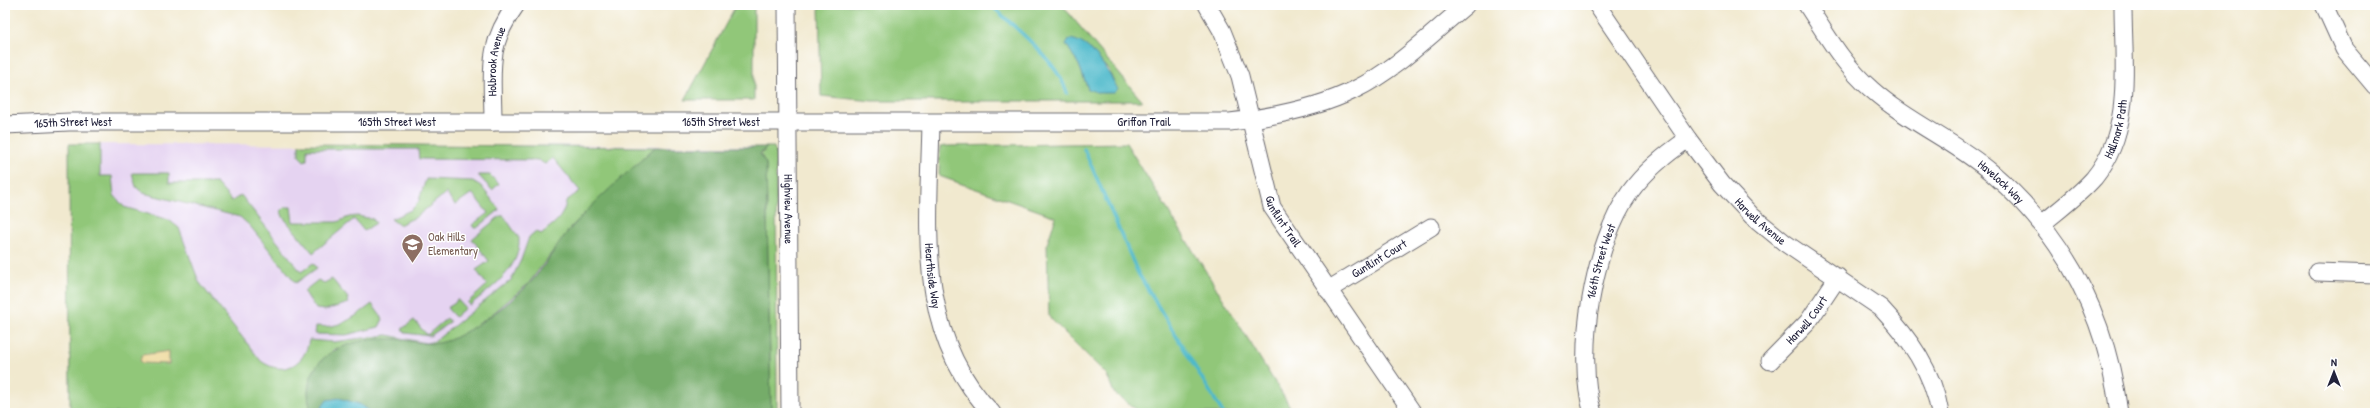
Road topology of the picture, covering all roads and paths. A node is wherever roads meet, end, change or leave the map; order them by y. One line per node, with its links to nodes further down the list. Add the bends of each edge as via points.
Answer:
1 (516, 5): 12 (street, Holbrook Avenue, via 499,31 494,50)
2 (787, 5): 11 (street, Highview Avenue)
3 (1207, 5): 10 (street, Gunflint Trail, via 1230,51)
4 (1466, 5): 10 (street, Griffon Trail, via 1406,56 1354,90 1293,111)
5 (1597, 5): 15 (street, Harwell Avenue)
6 (1807, 5): 16 (street, Havelock Way, via 1839,53 1870,89 1979,163 2008,188)
7 (2123, 5): 16 (street, Hallmark Path, via 2124,108 2116,139 2095,177)
8 (2324, 5): 9 (street, via 2344,49)
9 (2375, 86)
10 (1251, 119): 13 (street, Griffon Trail, via 1209,123); 21 (street, Gunflint Trail, via 1272,207)
11 (789, 121): 12 (street, 165th Street West); 13 (street, Griffon Trail); 23 (street, Highview Avenue)
12 (493, 122): 14 (street, 165th Street West, via 69,122)
13 (931, 123): 24 (street, Hearthside Way, via 929,258 936,314 959,370)
14 (5, 125)
15 (1688, 139): 20 (street, Harwell Avenue, via 1722,184 1752,216 1786,244); 26 (street, 166th Street West, via 1663,157 1630,191 1604,245 1585,346 1585,379)
16 (2042, 224): 28 (street, Havelock Way, via 2091,303 2111,366)
17 (1431, 227): 21 (street, Gunflint Court)
18 (2317, 272): 19 (street)
19 (2375, 274)
20 (1838, 277): 22 (street, Harwell Court, via 1808,322); 27 (street, Harwell Avenue, via 1881,308 1908,340 1928,373)
21 (1328, 290): 25 (street, Gunflint Trail)
22 (1770, 361)
23 (790, 413)
24 (992, 413)
25 (1413, 413)
26 (1593, 413)
27 (1940, 413)
28 (2119, 413)

